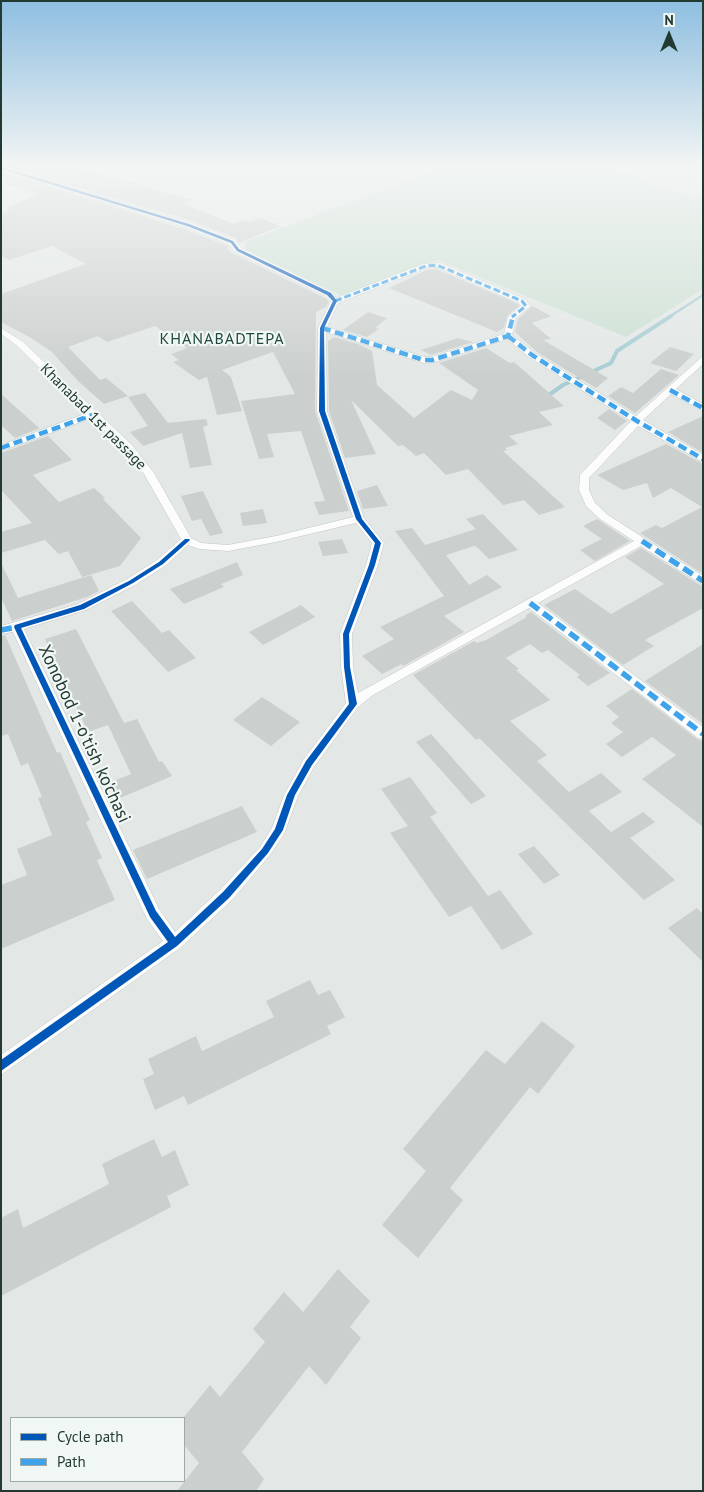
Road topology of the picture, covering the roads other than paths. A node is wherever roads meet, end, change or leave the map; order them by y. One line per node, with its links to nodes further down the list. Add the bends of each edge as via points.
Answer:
1 (217, 237): 2 (street, via 329,294)
2 (335, 301): 3 (street); 5 (street, via 437,264 525,304 525,308 512,317)
3 (322, 328): 5 (street, via 424,360); 13 (street, via 322,411)
4 (1, 330): 9 (street, Khanabad 1st passage)
5 (508, 336): 10 (street, via 532,356)
6 (703, 359): 7 (street)
7 (670, 390): 8 (street); 10 (street)
8 (703, 408)
9 (95, 414): 11 (street); 14 (street, Khanabad 1st passage, via 149,473)
10 (637, 421): 12 (street); 15 (street, via 584,476 584,490 590,504 604,517)
11 (1, 448)
12 (703, 459)
13 (359, 519): 14 (street, via 228,548 199,546); 20 (street, via 378,544 346,634)
14 (187, 540): 18 (street, Xonobod 1-o'tish ko'chasi, via 131,582 82,607)
15 (642, 541): 16 (street); 17 (street)
16 (703, 581)
17 (530, 603): 20 (street, via 368,692); 21 (street)
18 (17, 627): 19 (street); 22 (street, Xonobod 1-o'tish ko'chasi, via 153,914)
19 (1, 630)
20 (353, 704): 22 (street, via 309,763 291,795 279,830 265,852 226,895)
21 (703, 734)
22 (174, 943): 23 (street)
23 (1, 1066)

